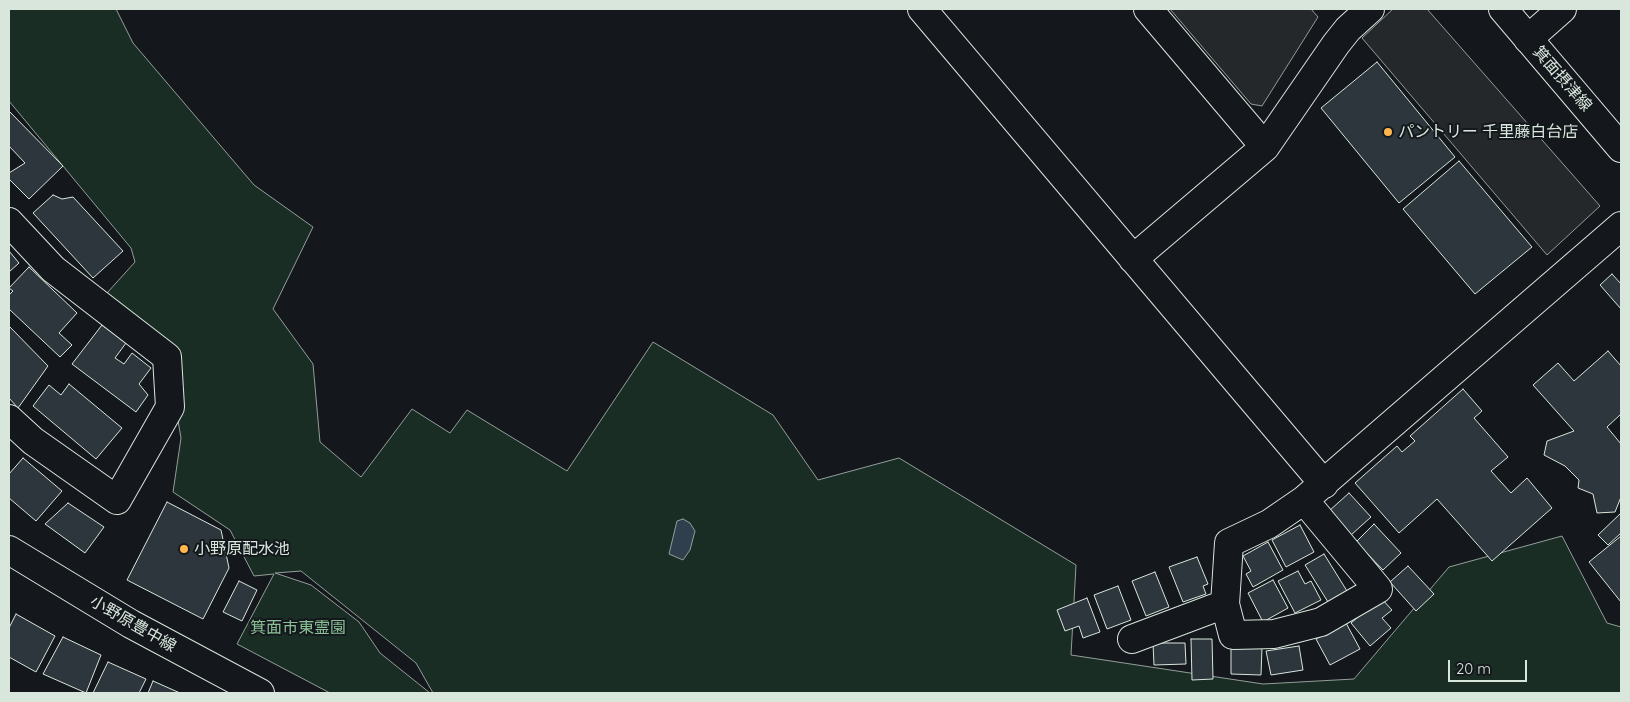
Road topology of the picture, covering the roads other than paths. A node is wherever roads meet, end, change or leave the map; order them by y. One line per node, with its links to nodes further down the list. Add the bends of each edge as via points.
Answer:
1 (922, 9): 11 (street)
2 (1148, 9): 7 (street)
3 (1370, 9): 7 (street, via 1336,44)
4 (1503, 9): 6 (street, 箕面摂津線)
5 (1562, 9): 6 (street)
6 (1528, 39): 8 (street, 箕面摂津線)
7 (1265, 147): 11 (street)
8 (1621, 148)
9 (9, 222): 12 (street, via 53,269 167,357 170,407 117,500 33,441)
10 (1621, 226): 13 (street)
11 (1133, 259): 13 (street)
12 (9, 419)
13 (1314, 492): 15 (street, via 1270,524 1228,544); 15 (street, via 1378,589 1321,622 1274,634 1233,635)
14 (10, 554): 17 (street, 小野原豊中線)
15 (1225, 604): 16 (street)
16 (1132, 639)
17 (260, 693)

